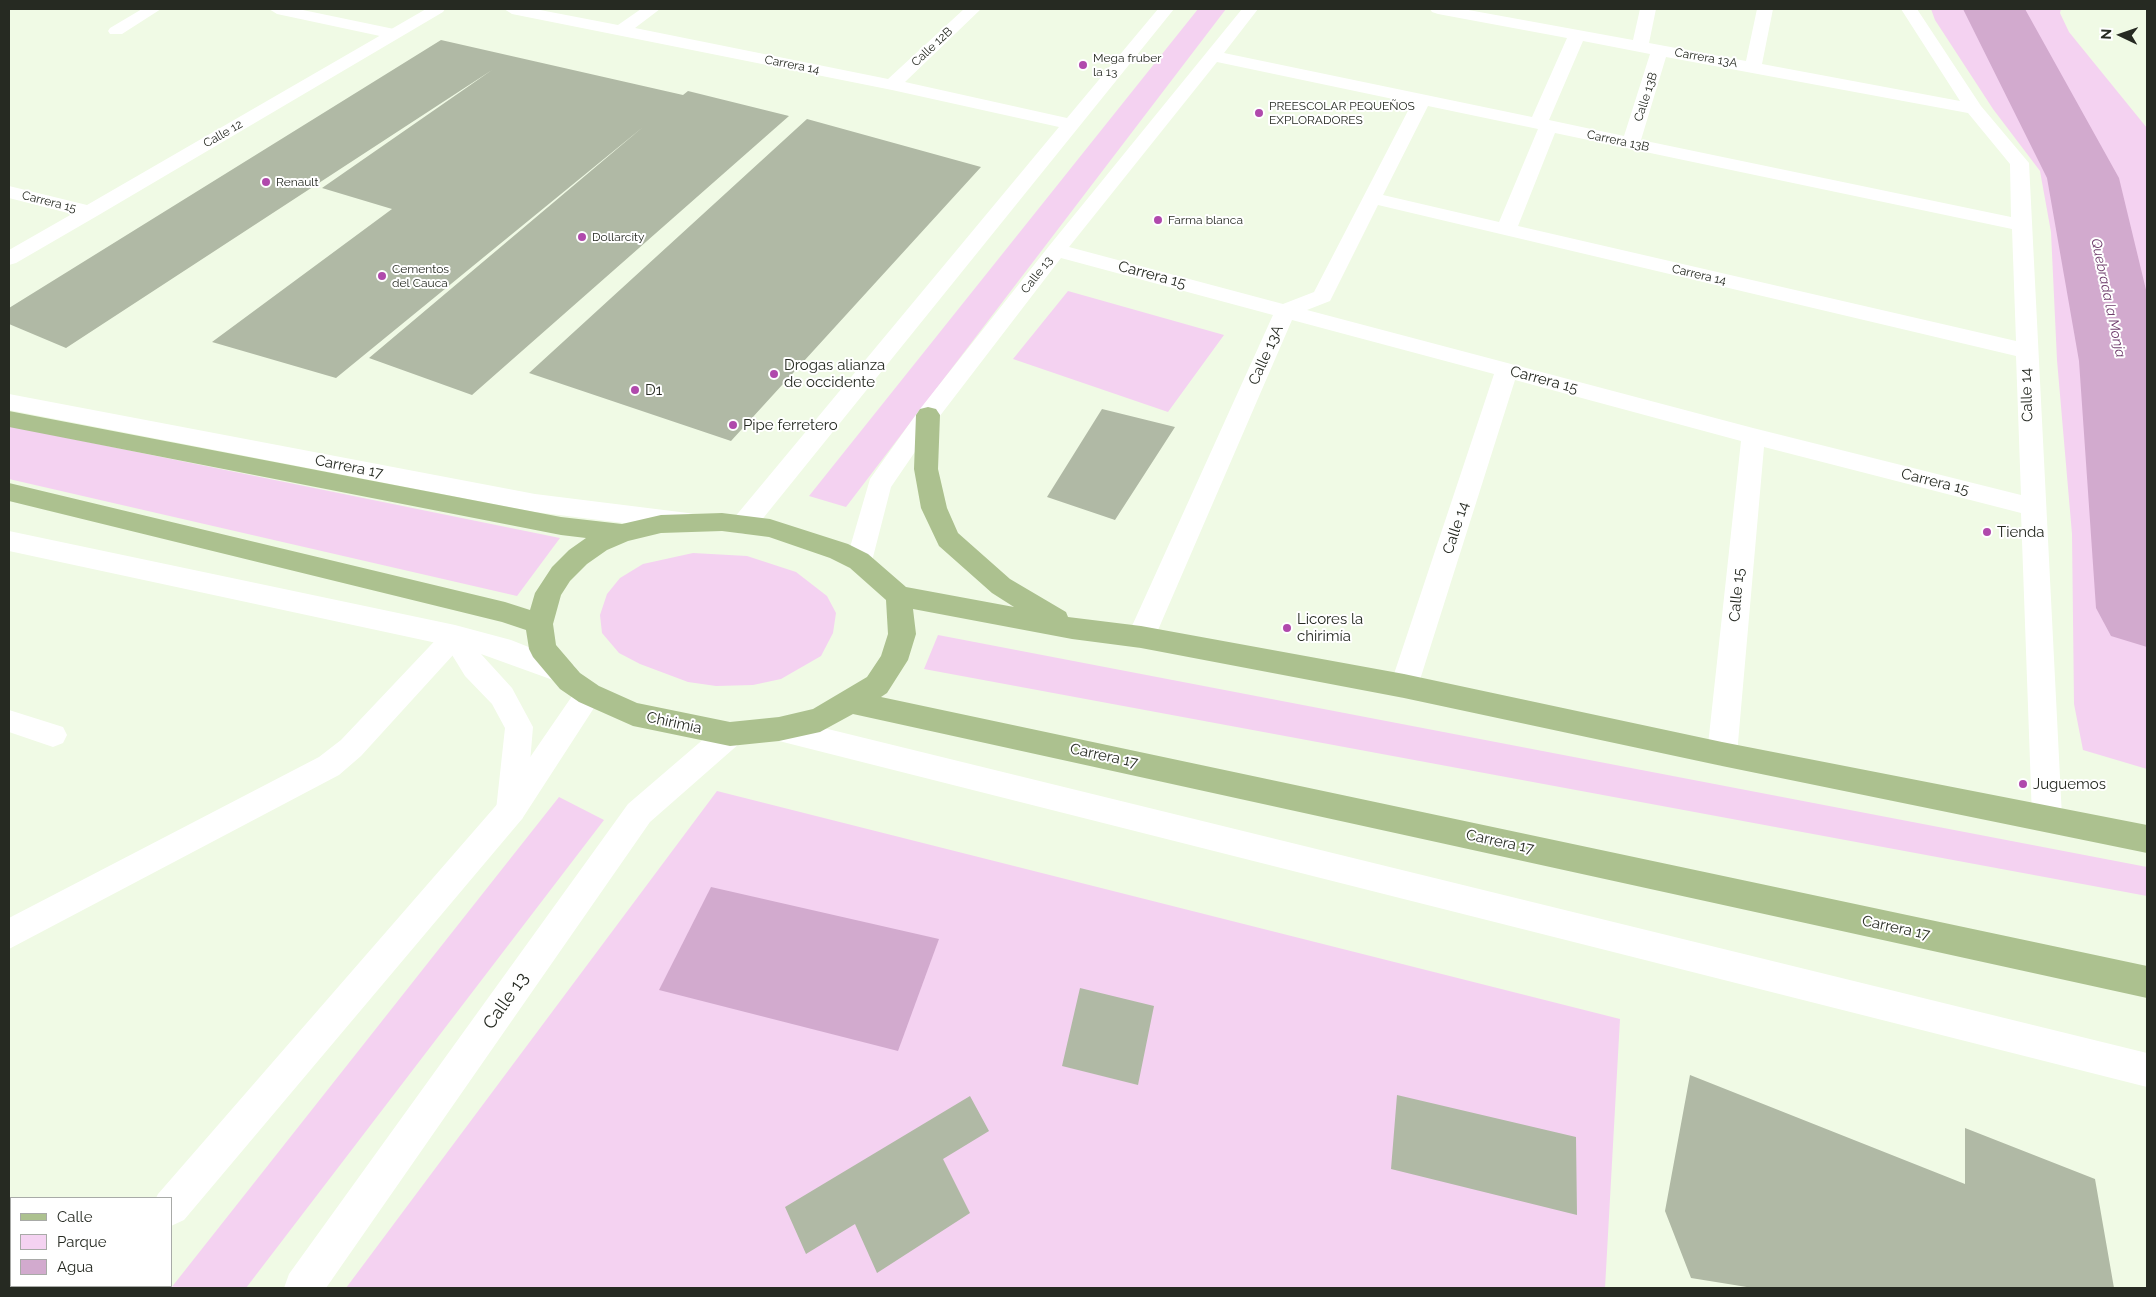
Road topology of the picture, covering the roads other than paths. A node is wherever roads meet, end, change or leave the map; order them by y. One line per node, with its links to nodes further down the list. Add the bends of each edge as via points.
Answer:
1 (153, 9): 13 (lane)
2 (277, 9): 15 (lane)
3 (437, 9): 15 (street, Calle 12)
4 (512, 9): 14 (street, Carrera 14)
5 (652, 9): 14 (street)
6 (973, 9): 21 (street, Calle 12B)
7 (1166, 9): 24 (street)
8 (1250, 9): 19 (street, Calle 13)
9 (1438, 9): 16 (street, Carrera 13A)
10 (1648, 9): 17 (street)
11 (1765, 9): 20 (street)
12 (1908, 9): 23 (street, Calle 14)
13 (116, 31)
14 (620, 31): 21 (street, Carrera 14)
15 (394, 34): 29 (street, Calle 12)
16 (1577, 35): 17 (street, Carrera 13A); 25 (street)
17 (1640, 46): 18 (street, Carrera 13A)
18 (1660, 50): 20 (street, Carrera 13A); 26 (street, Calle 13B)
19 (1214, 56): 22 (street, Carrera 13B); 32 (street, Calle 13)
20 (1753, 67): 23 (street, Carrera 13A)
21 (892, 85): 24 (street, Carrera 14)
22 (1422, 100): 25 (street, Carrera 13B); 28 (street, Calle 13A)
23 (1974, 109): 30 (street, Calle 14, via 2019,163)
24 (1071, 124): 44 (street)
25 (1543, 125): 26 (street, Carrera 13B); 31 (street)
26 (1631, 143): 30 (street, Carrera 13B)
27 (9, 192): 29 (street, Carrera 15)
28 (1372, 198): 31 (street, Carrera 14); 34 (street, Calle 13A, via 1322,296)
29 (90, 212): 33 (street, Calle 12)
30 (2023, 226): 35 (street, Calle 14)
31 (1506, 230): 35 (street, Carrera 14)
32 (1056, 250): 34 (street, Carrera 15); 38 (street, Calle 13)
33 (9, 259)
34 (1285, 311): 36 (street, Carrera 15); 52 (street, Calle 13A)
35 (2026, 352): 42 (street, Calle 14)
36 (1507, 370): 40 (street, Carrera 15); 54 (street, Calle 14)
37 (9, 402): 43 (street, Carrera 17, via 535,503)
38 (928, 415): 47 (street, Calle 13, via 879,485); 50 (main road, via 926,469 934,508 948,540 1001,586)
39 (9, 419): 45 (main road, Carrera 17, via 561,526)
40 (1752, 436): 42 (street, Carrera 15); 61 (street, Calle 15)
41 (9, 492): 49 (main road, via 505,612)
42 (2032, 507): 63 (street, Calle 14)
43 (692, 522): 44 (main road, Chirimia); 45 (main road, Chirimia, via 660,524)
44 (743, 525): 47 (main road, Chirimia, via 798,536)
45 (622, 533): 49 (main road, Chirimia, via 598,543 561,574 548,593)
46 (9, 541): 51 (street)
47 (859, 561): 48 (main road, Chirimia)
48 (899, 596): 50 (main road); 56 (main road, Chirimia, via 902,634 894,660 877,685)
49 (539, 624): 53 (main road, Chirimia, via 543,649)
50 (1072, 628): 52 (main road)
51 (455, 636): 53 (street, via 501,648); 62 (street, via 475,668 502,696 518,727); 65 (lane, via 351,748 329,766)
52 (1141, 637): 54 (main road)
53 (564, 673): 55 (main road, Chirimia, via 570,682)
54 (1404, 686): 61 (main road)
55 (589, 694): 59 (main road, Chirimia, via 633,714); 62 (street)
56 (852, 702): 58 (main road, Chirimia, via 820,720); 66 (main road, Carrera 17)
57 (9, 721): 60 (lane)
58 (779, 729): 59 (main road, Chirimia); 67 (street)
59 (730, 734): 69 (street, Calle 13, via 639,813)
60 (53, 735)
61 (1722, 754): 63 (main road)
62 (511, 810): 68 (street)
63 (2047, 817): 64 (main road)
64 (2142, 838)
65 (9, 934)
66 (2147, 982)
67 (2147, 1070)
68 (172, 1206)
69 (303, 1288)

